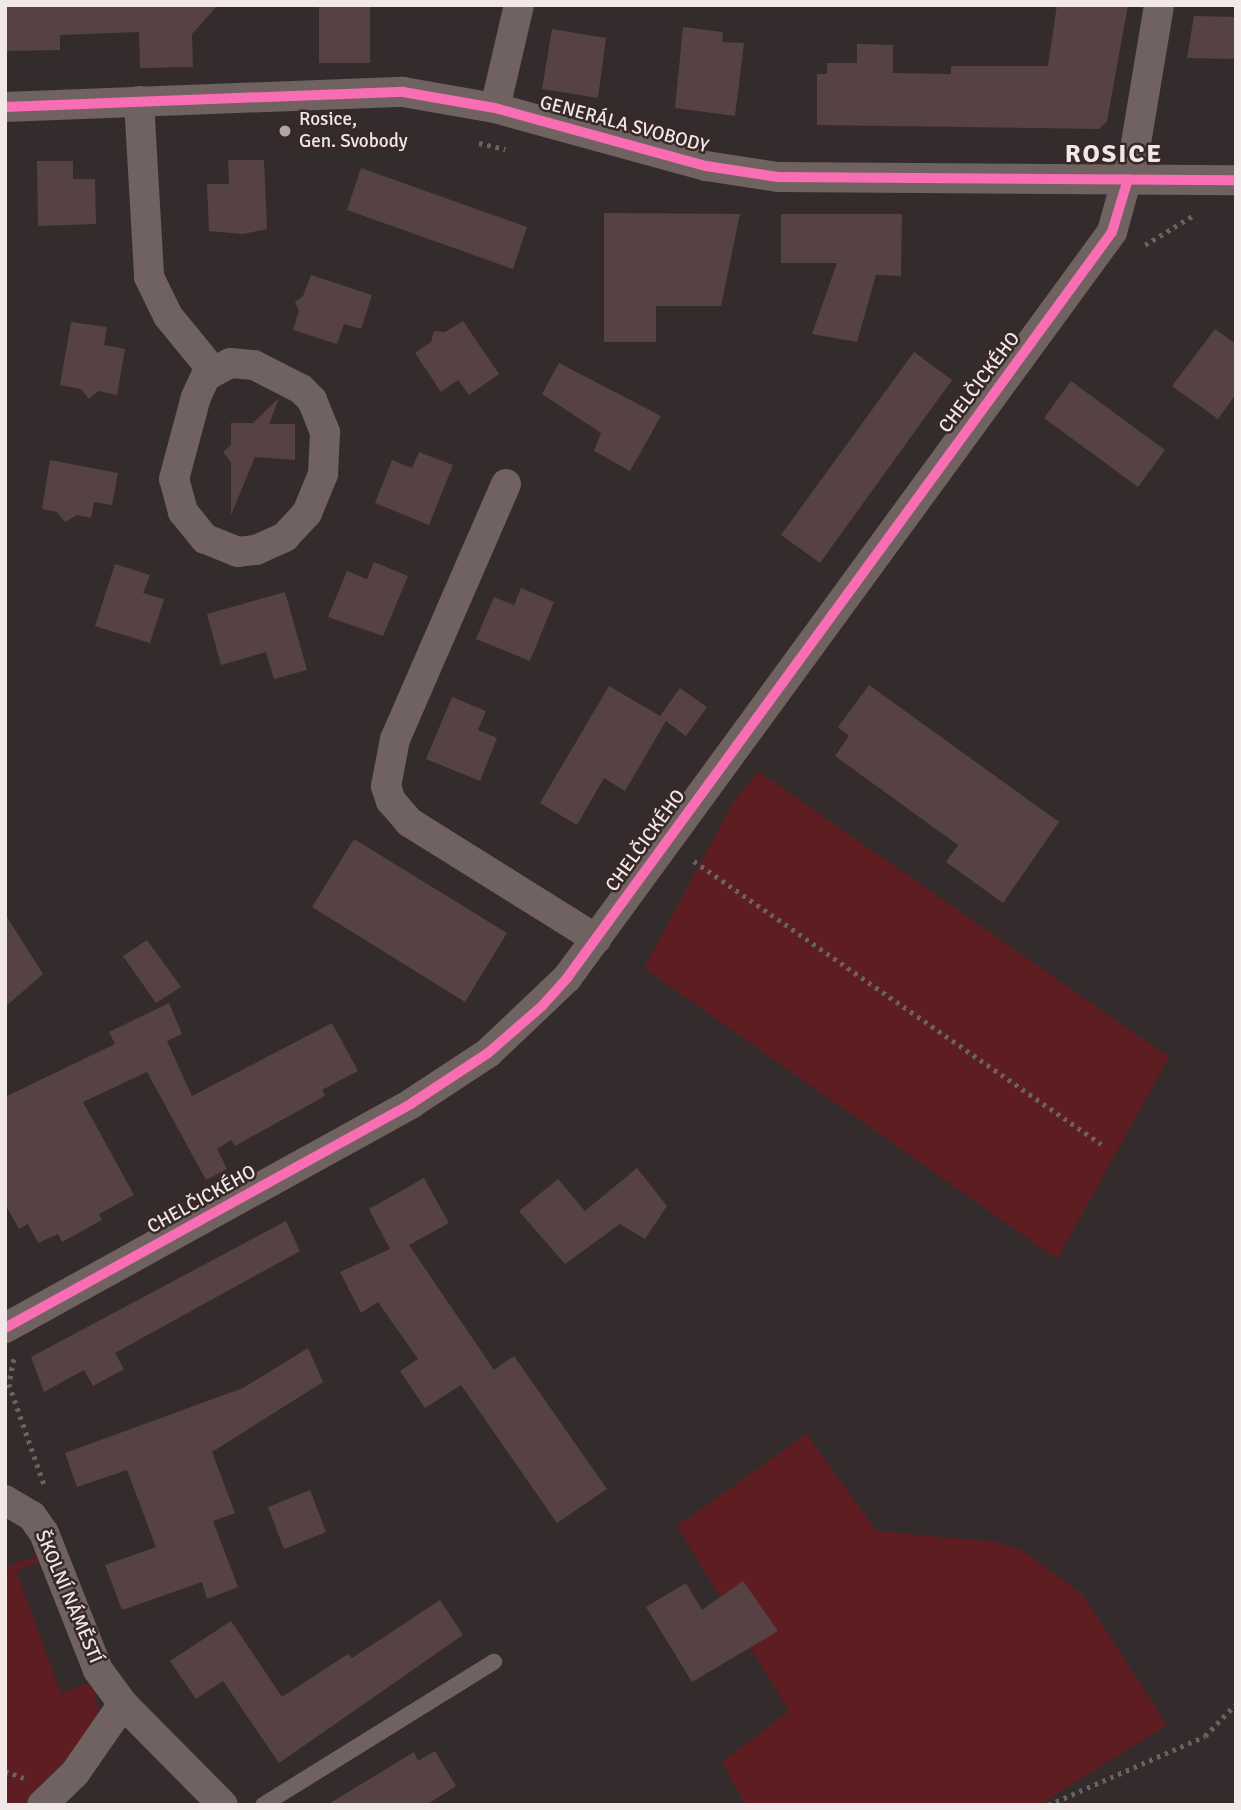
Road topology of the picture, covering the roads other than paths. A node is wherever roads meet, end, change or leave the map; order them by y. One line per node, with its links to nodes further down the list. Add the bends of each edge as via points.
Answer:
1 (519, 5): 5 (street)
2 (1159, 5): 6 (street, CHELČICKÉHO)
3 (139, 102): 4 (street, GENERÁLA SVOBODY); 5 (street, GENERÁLA SVOBODY, via 403,92); 8 (street, via 149,277 168,316)
4 (5, 107)
5 (495, 108): 6 (street, GENERÁLA SVOBODY, via 706,166 778,177)
6 (1128, 179): 7 (street, GENERÁLA SVOBODY); 10 (street, CHELČICKÉHO, via 1112,232)
7 (1236, 180)
8 (213, 371): 8 (street, via 195,397 175,463 177,496 183,512 205,539 238,552 256,551 285,537 307,513 323,474 325,432 312,400 279,375 241,363)
9 (506, 484): 10 (street, via 395,739 386,786 391,801 409,822)
10 (596, 939): 11 (street, CHELČICKÉHO, via 542,1006 456,1075)
11 (5, 1328)
12 (5, 1500): 14 (street, ŠKOLNÍ NÁMĚSTÍ, via 33,1516 44,1533 99,1670)
13 (494, 1662): 17 (lane)
14 (123, 1704): 15 (street, via 75,1773); 16 (street, ŠKOLNÍ NÁMĚSTÍ)
15 (42, 1805)
16 (223, 1805)
17 (263, 1805)

